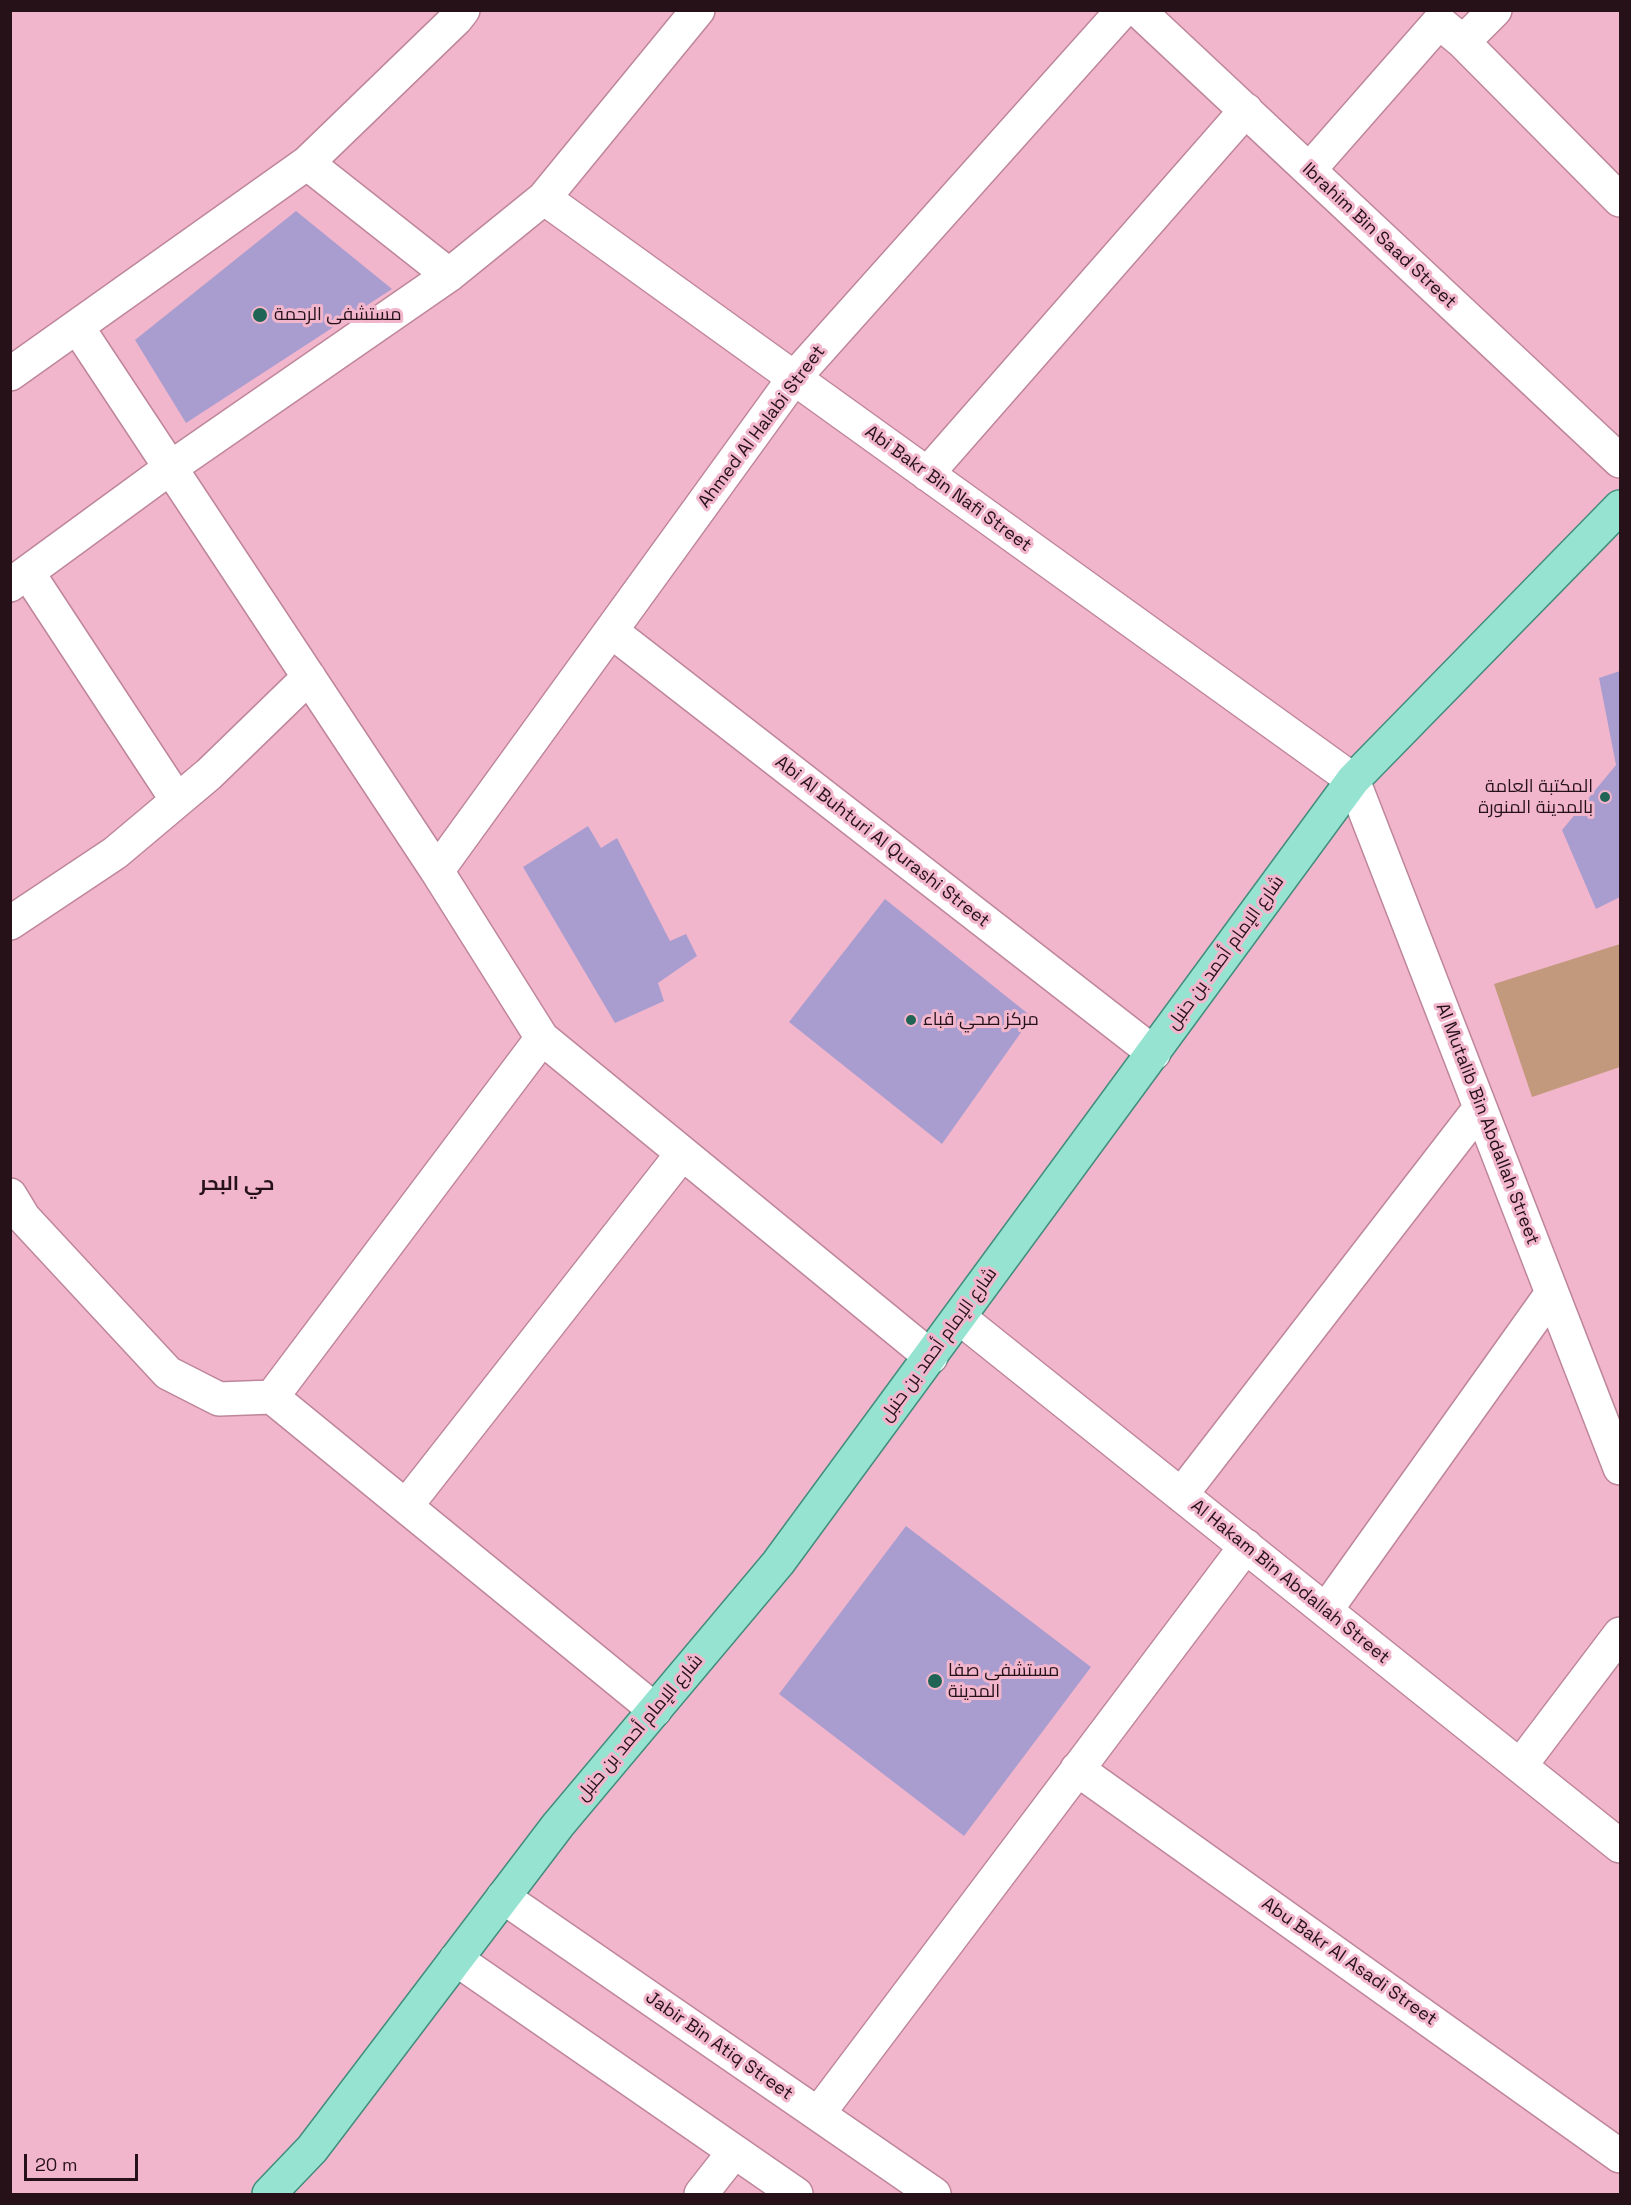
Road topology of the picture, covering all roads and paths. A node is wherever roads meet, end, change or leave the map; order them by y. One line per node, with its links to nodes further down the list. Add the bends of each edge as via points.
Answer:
1 (463, 10): 8 (street)
2 (698, 10): 10 (street)
3 (1123, 10): 15 (street, Ahmed Al Halabi Street)
4 (1138, 10): 7 (street, Ibrahim Bin Saad Street)
5 (1495, 10): 6 (street)
6 (1463, 42): 9 (street, via 1439,21); 11 (street)
7 (1246, 110): 9 (street, Ibrahim Bin Saad Street); 18 (street)
8 (307, 164): 12 (street); 13 (street)
9 (1309, 170): 16 (street, Ibrahim Bin Saad Street)
10 (544, 198): 12 (street); 15 (street, Abi Bakr Bin Nafi Street)
11 (1620, 200)
12 (448, 275): 17 (street)
13 (78, 328): 14 (street); 17 (street)
14 (10, 374)
15 (794, 378): 18 (street, Abi Bakr Bin Nafi Street); 21 (street, Ahmed Al Halabi Street)
16 (1620, 461)
17 (170, 468): 20 (street); 22 (street)
18 (927, 474): 23 (street, Abi Bakr Bin Nafi Street)
19 (1620, 507): 23 (main road, شارع الإمام أحمد بن حنبل)
20 (19, 579): 24 (street)
21 (611, 631): 25 (street, Ahmed Al Halabi Street); 28 (street, Abi Al Buhturi Al Qurashi Street)
22 (309, 677): 24 (street); 25 (street)
23 (1353, 780): 28 (main road, شارع الإمام أحمد بن حنبل); 29 (street, Al Mutalib Bin Abdallah Street)
24 (177, 800): 26 (street, via 115,853)
25 (437, 871): 27 (street)
26 (10, 923)
27 (542, 1038): 30 (street); 35 (street)
28 (1154, 1053): 33 (main road, شارع الإمام أحمد بن حنبل)
29 (1480, 1108): 32 (street, Al Mutalib Bin Abdallah Street); 37 (street)
30 (682, 1154): 34 (street); 38 (street)
31 (10, 1195): 35 (street, via 24,1218 168,1372 219,1399)
32 (1552, 1293): 36 (street, Al Mutalib Bin Abdallah Street); 40 (street)
33 (960, 1318): 34 (main road, شارع الإمام أحمد بن حنبل); 37 (street, Al Hakam Bin Abdallah Street)
34 (931, 1357): 42 (main road, شارع الإمام أحمد بن حنبل, via 778,1563)
35 (272, 1397): 38 (street)
36 (1620, 1468)
37 (1180, 1495): 39 (street, Al Hakam Bin Abdallah Street)
38 (406, 1506): 42 (street)
39 (1246, 1546): 40 (street, Al Hakam Bin Abdallah Street); 44 (street)
40 (1326, 1610): 43 (street, Al Hakam Bin Abdallah Street)
41 (1620, 1634): 43 (street)
42 (655, 1710): 46 (main road, شارع الإمام أحمد بن حنبل)
43 (1520, 1766): 45 (street, Al Hakam Bin Abdallah Street)
44 (1077, 1769): 48 (street); 50 (street, Abu Bakr Al Asadi Street)
45 (1620, 1846)
46 (503, 1897): 47 (main road, شارع الإمام أحمد بن حنبل); 48 (street, Jabir Bin Atiq Street)
47 (456, 1959): 49 (street); 51 (main road, شارع الإمام أحمد بن حنبل, via 312,2149)
48 (818, 2114): 54 (street, Jabir Bin Atiq Street)
49 (734, 2152): 52 (street); 53 (street)
50 (1620, 2156)
51 (268, 2194)
52 (701, 2194)
53 (796, 2194)
54 (934, 2194)

